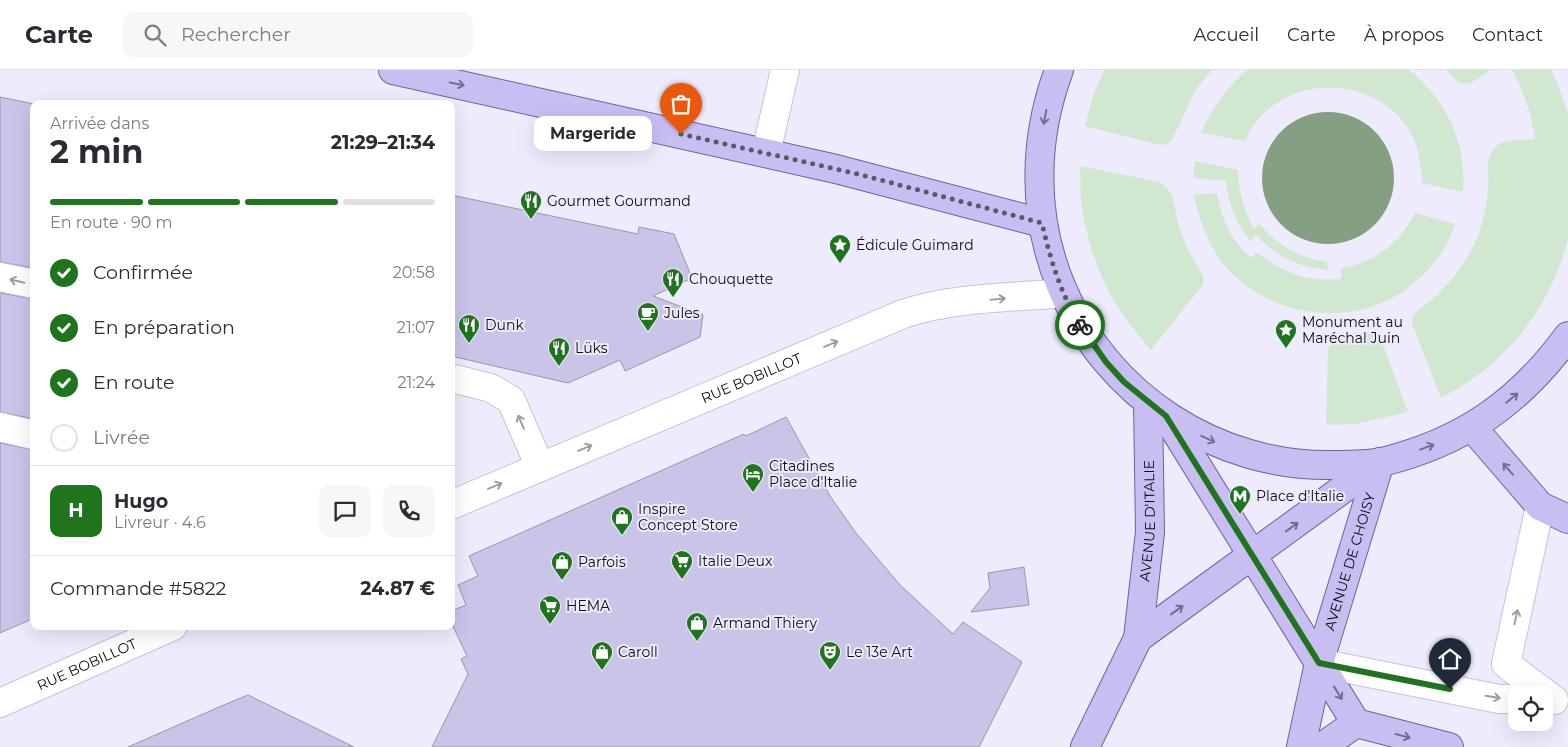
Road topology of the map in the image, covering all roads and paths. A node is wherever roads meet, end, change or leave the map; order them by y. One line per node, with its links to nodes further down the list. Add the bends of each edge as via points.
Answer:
1 (393, 70): 4 (main road, one-way to 4)
2 (785, 70): 4 (street)
3 (1059, 70): 5 (main road, one-way to 5, via 1047,107 1040,153)
4 (766, 153): 5 (main road)
5 (1042, 223): 8 (main road)
6 (0, 277): 7 (street, one-way to 6)
7 (30, 283)
8 (1064, 293): 11 (main road, via 1090,340 1124,382); 16 (street, RUE BOBILLOT, one-way to 8, via 911,312 950,303)
9 (1568, 336): 12 (main road, one-way to 9, via 1522,390)
10 (455, 379): 16 (street, one-way to 10, via 511,400 491,388)
11 (1157, 409): 15 (main road, one-way to 15, via 1213,442 1264,458 1318,466); 20 (main road); 22 (main road, AVENUE D'ITALIE, via 1150,532)
12 (1472, 427): 15 (main road, one-way to 12, via 1423,449); 18 (main road, one-way to 12)
13 (0, 428): 14 (street)
14 (30, 434)
15 (1380, 462): 20 (main road, AVENUE D'ITALIE, one-way to 15); 23 (main road, AVENUE DE CHOISY)
16 (540, 466): 17 (street, RUE BOBILLOT, one-way to 16)
17 (455, 503)
18 (1540, 506): 19 (main road); 25 (street, one-way to 18, via 1506,664)
19 (1568, 519)
20 (1252, 555): 22 (main road, AVENUE D'ITALIE, one-way to 20); 23 (main road)
21 (164, 630): 26 (street, RUE BOBILLOT)
22 (1138, 638): 28 (main road, AVENUE D'ITALIE)
23 (1319, 663): 24 (street, one-way to 24); 27 (main road, one-way to 27); 29 (main road, AVENUE DE CHOISY)
24 (1508, 699)
25 (1555, 700)
26 (0, 703)
27 (1356, 723): 30 (main road); 31 (main road, one-way to 31)
28 (1085, 747)
29 (1301, 747)
30 (1322, 747)
31 (1450, 747)

